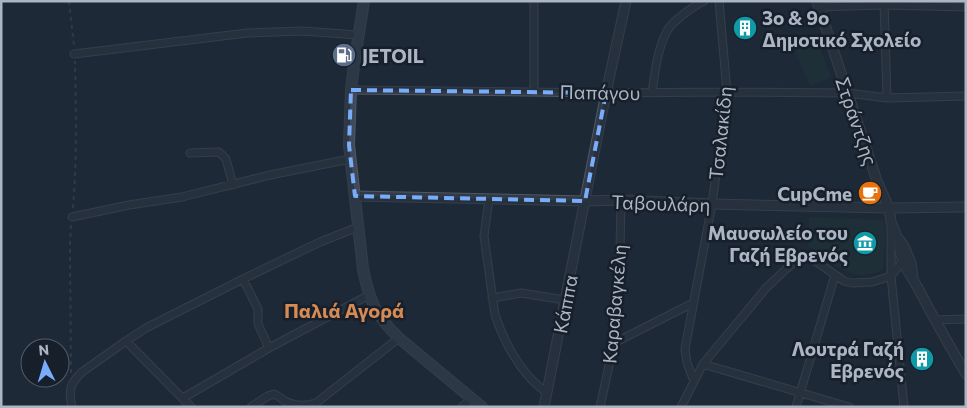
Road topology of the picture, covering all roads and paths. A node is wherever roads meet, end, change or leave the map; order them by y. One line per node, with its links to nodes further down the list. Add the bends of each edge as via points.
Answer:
1 (69, 1): 11 (path)
2 (364, 1): 10 (main road)
3 (534, 1): 13 (street)
4 (626, 1): 14 (street, Κάππα)
5 (703, 1): 16 (street, via 667,30)
6 (719, 1): 15 (street, Τσαλακίδη)
7 (884, 3): 8 (street); 9 (street); 19 (street)
8 (818, 4): 17 (street, Στράντζης)
9 (966, 6)
10 (358, 35): 11 (street, via 302,31 247,33); 12 (main road)
11 (74, 54): 30 (path, via 76,146)
12 (351, 90): 13 (street, Παπάγου); 21 (main road)
13 (534, 91): 14 (street, Παπάγου)
14 (606, 92): 16 (street, Παπάγου); 26 (street, Κάππα)
15 (727, 92): 16 (street, Παπάγου); 17 (street, Παπάγου); 27 (street, Τσαλακίδη)
16 (652, 93)
17 (848, 93): 19 (street, Παπάγου); 29 (street, Στράντζης)
18 (966, 96): 19 (street, Παπάγου)
19 (886, 98)
20 (190, 153): 22 (street, via 219,152 226,159)
21 (350, 159): 22 (street); 23 (main road)
22 (233, 184): 30 (street)
23 (355, 196): 24 (street, Ταβουλάρη); 32 (main road)
24 (489, 199): 26 (street, Ταβουλάρη); 41 (street, via 484,236)
25 (621, 200): 26 (street, Ταβουλάρη); 27 (street, Ταβουλάρη); 48 (street, Καραβαγκέλη)
26 (585, 202): 42 (street, Κάππα)
27 (712, 204): 29 (street, Ταβουλάρη); 43 (street, Τσαλακίδη)
28 (966, 207): 29 (street, Ταβουλάρη)
29 (889, 208): 31 (street, Στράντζης)
30 (72, 217): 53 (path)
31 (891, 222): 33 (street, Στράντζης); 34 (street)
32 (358, 228): 38 (street, via 320,242); 40 (main road)
33 (899, 241): 34 (street); 35 (street, Στράντζης); 39 (street, Στράντζης, via 911,263)
34 (890, 261): 37 (street)
35 (902, 262): 37 (street); 39 (street, Στράντζης)
36 (835, 275): 37 (street, via 852,284); 50 (street, via 811,258 799,258 766,288); 55 (street)
37 (891, 276): 69 (street)
38 (243, 279): 47 (street); 49 (street, via 258,309 258,324)
39 (913, 279): 45 (street, Στράντζης)
40 (369, 294): 46 (main road, via 378,314); 49 (street)
41 (492, 298): 42 (street, via 521,293); 54 (street, via 499,327 513,353 534,382)
42 (565, 300): 54 (street, Κάππα)
43 (693, 303): 48 (street); 52 (street, Τσαλακίδη, via 685,349)
44 (966, 319): 45 (street)
45 (934, 320): 51 (street, Στράντζης)
46 (399, 338): 57 (main road); 58 (street)
47 (126, 341): 53 (street, via 82,372); 56 (street)
48 (614, 343): 65 (street, Καραβαγκέλη)
49 (269, 348): 56 (street)
50 (703, 364): 52 (street); 55 (street)
51 (966, 374)
52 (694, 381): 66 (street)
53 (71, 386): 59 (street)
54 (547, 393): 64 (street, Κάππα)
55 (800, 393): 67 (street); 68 (street)
56 (183, 398): 60 (street)
57 (472, 398): 62 (street); 63 (main road)
58 (320, 404): 61 (street, via 294,404 274,394)
59 (72, 407)
60 (191, 407)
61 (251, 407)
62 (462, 407)
63 (482, 407)
64 (544, 407)
65 (600, 407)
66 (681, 407)
67 (796, 407)
68 (850, 407)
69 (904, 407)

